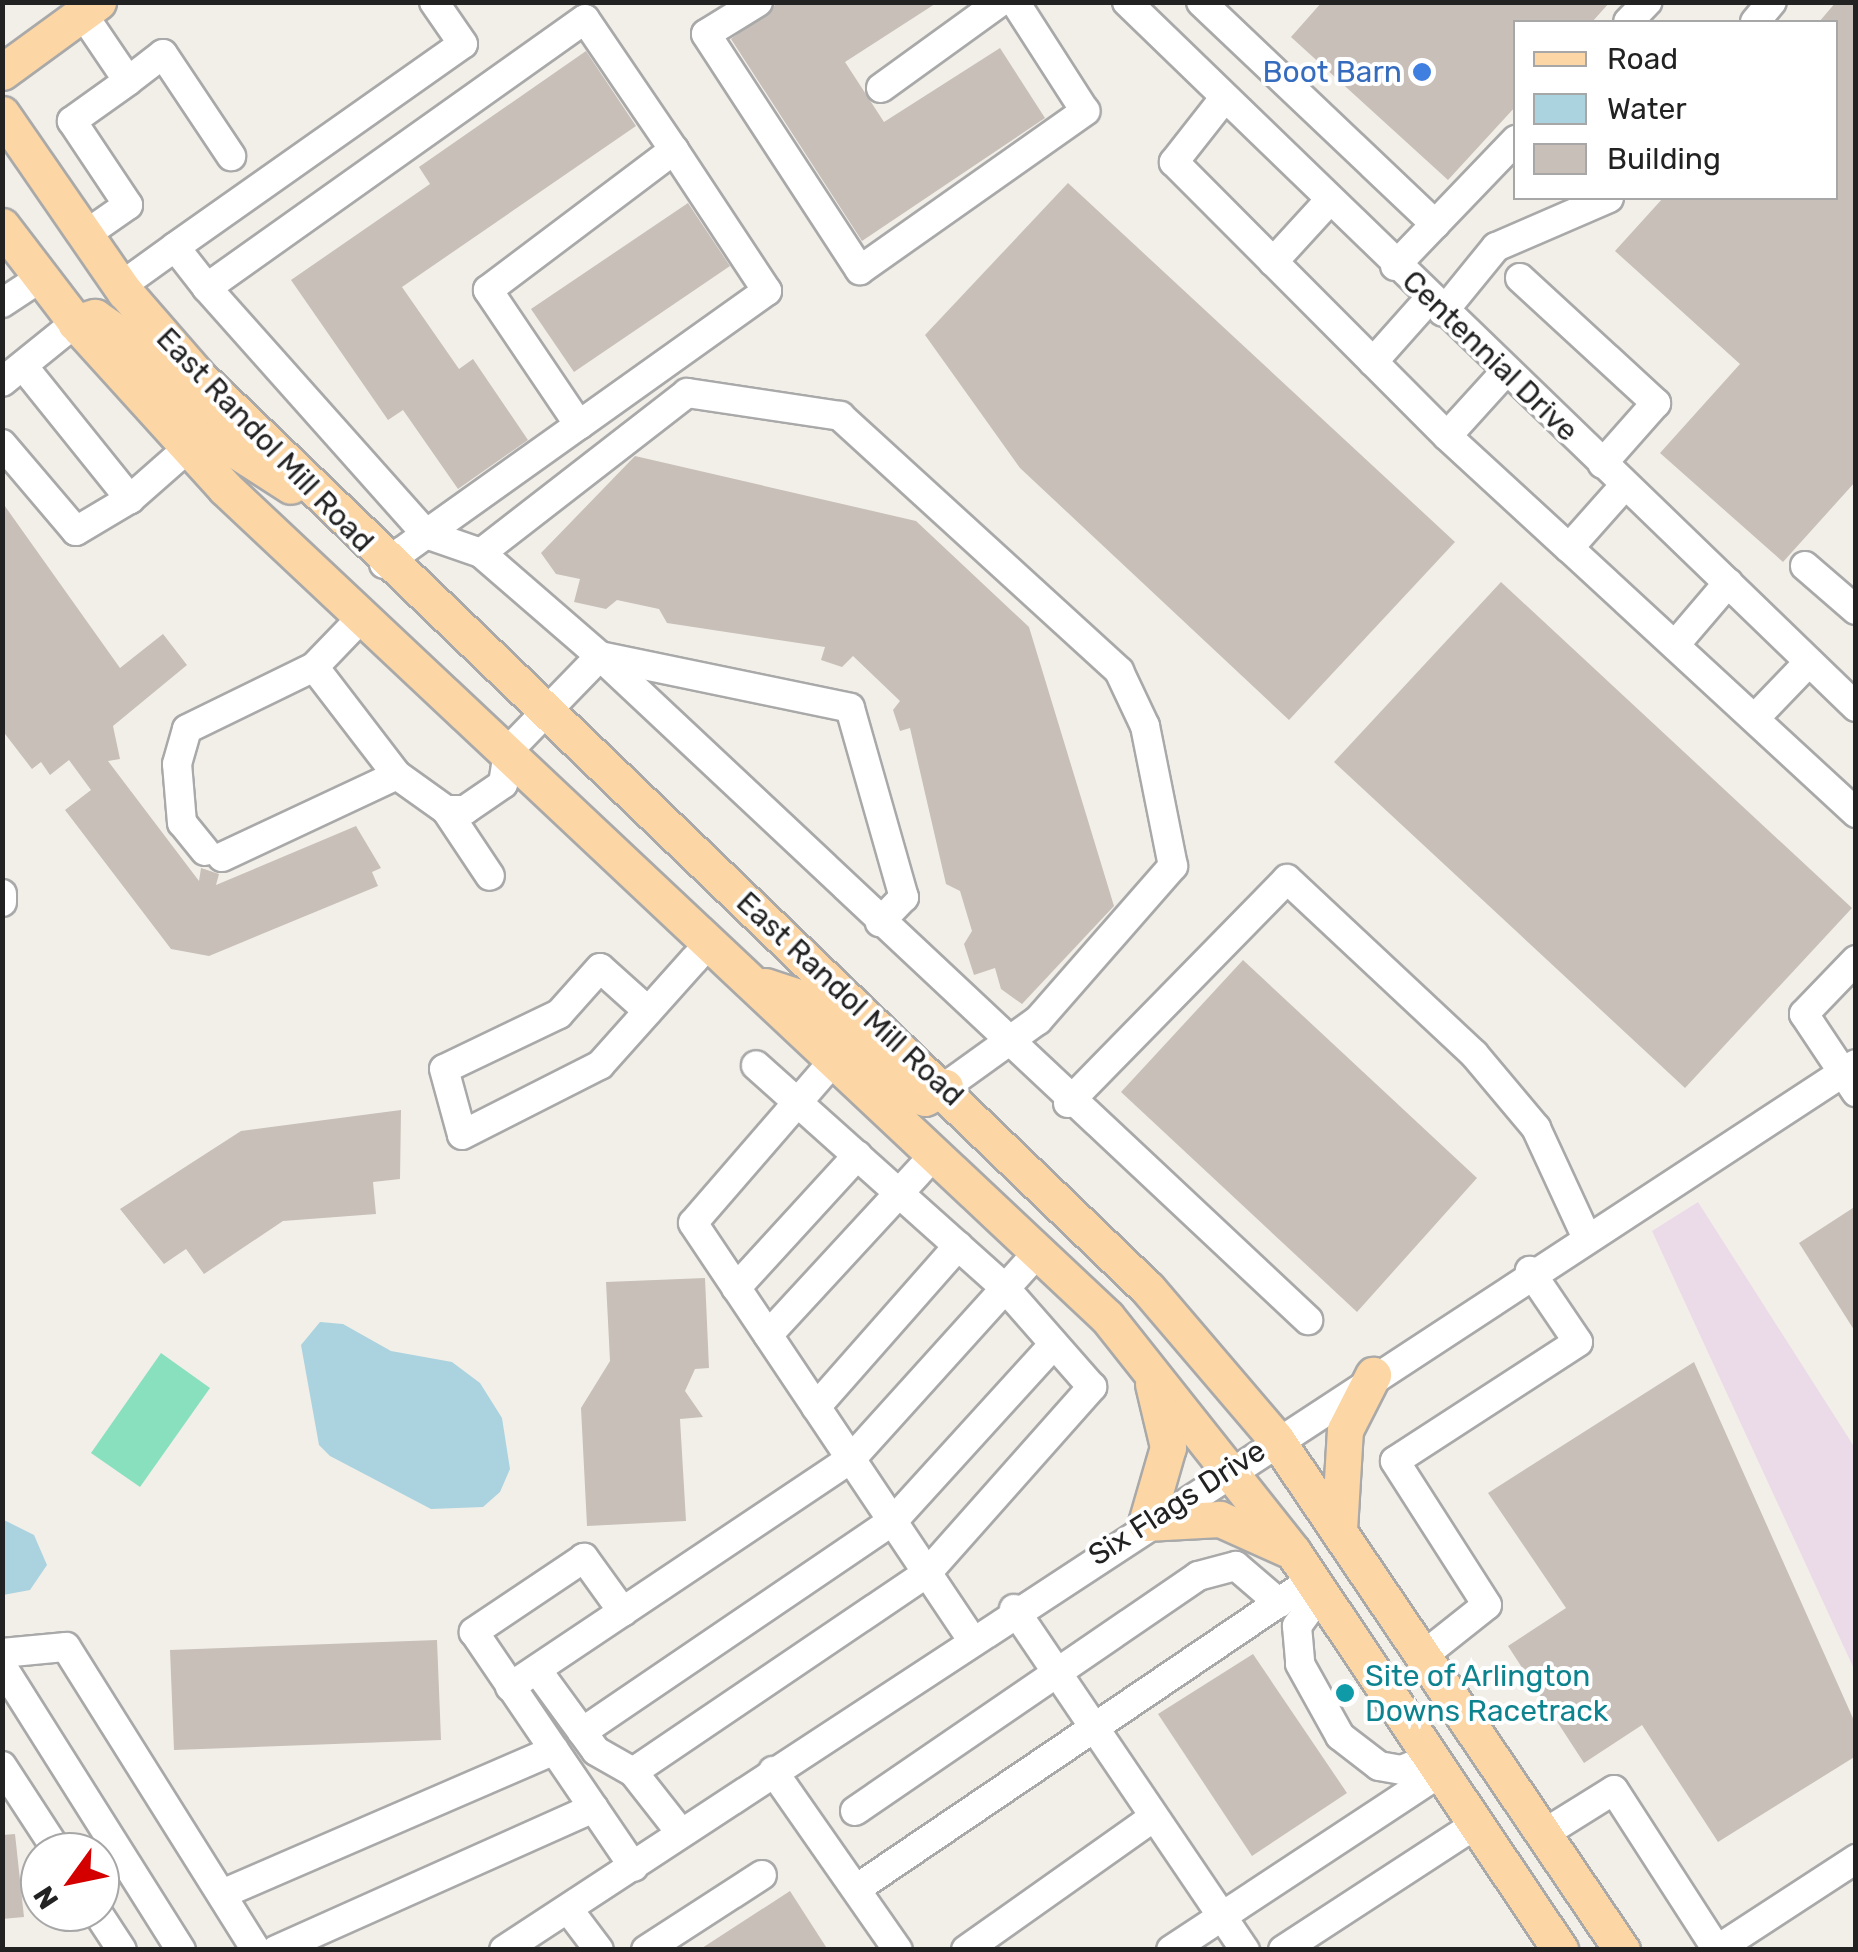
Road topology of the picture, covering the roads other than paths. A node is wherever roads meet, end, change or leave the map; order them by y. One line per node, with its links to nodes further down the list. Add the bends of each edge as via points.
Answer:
1 (434, 2): 21 (street, via 463,44)
2 (758, 2): 4 (street, via 706,34 860,270 1085,111)
3 (1000, 2): 10 (street)
4 (1016, 2)
5 (1127, 2): 11 (street, Centennial Drive)
6 (1201, 2): 18 (street)
7 (81, 7): 8 (main road); 9 (street)
8 (2, 72)
9 (128, 81): 15 (street, via 163,54); 20 (street, via 72,121 128,205)
10 (880, 88)
11 (1222, 101): 17 (street, Centennial Drive); 22 (street, via 1174,162)
12 (2, 114): 20 (main road, East Randol Mill Road)
13 (1513, 143): 18 (street)
14 (674, 150): 27 (street, via 584,19); 34 (street, via 488,290); 34 (street, via 767,291)
15 (230, 156)
16 (1604, 200): 29 (street, via 1496,248)
17 (1328, 202): 22 (street); 23 (street, Centennial Drive)
18 (1435, 224): 23 (street)
19 (2, 226): 24 (main road, East Randol Mill Road)
20 (84, 235): 26 (main road, East Randol Mill Road)
21 (174, 247): 26 (street); 27 (street)
22 (1273, 262): 31 (street)
23 (1395, 266): 29 (street, Centennial Drive)
24 (40, 278): 28 (street); 30 (main road, East Randol Mill Road)
25 (1520, 278): 38 (street, via 1656,403)
26 (121, 286): 40 (main road, East Randol Mill Road)
27 (207, 288): 42 (street)
28 (2, 303)
29 (1436, 305): 31 (street); 32 (street, Centennial Drive)
30 (75, 323): 33 (street); 37 (main road, East Randol Mill Road); 40 (main road, via 95,318 118,333 215,437)
31 (1373, 362): 35 (street)
32 (1506, 371): 35 (street); 38 (street, Centennial Drive)
33 (13, 374): 41 (street)
34 (578, 425): 42 (street)
35 (1447, 436): 43 (street)
36 (2, 444): 41 (street, via 76,531)
37 (188, 449): 41 (street); 49 (main road, East Randol Mill Road)
38 (1602, 464): 39 (street, Centennial Drive)
39 (1626, 485): 43 (street); 47 (street, Centennial Drive)
40 (315, 494): 45 (main road, East Randol Mill Road)
41 (130, 499)
42 (426, 534): 44 (street); 45 (street)
43 (1569, 548): 50 (street)
44 (480, 553): 51 (street); 67 (street, via 687,393 840,416 1119,671 1145,726 1173,866 1038,1020)
45 (384, 564): 55 (main road, East Randol Mill Road)
46 (1805, 566): 48 (street)
47 (1728, 582): 50 (street); 52 (street, Centennial Drive)
48 (1856, 610)
49 (362, 616): 53 (street); 57 (main road, East Randol Mill Road)
50 (1676, 644): 56 (street)
51 (600, 656): 55 (street); 62 (street); 62 (street, via 850,708 904,896)
52 (1808, 662): 54 (street, Centennial Drive); 56 (street)
53 (314, 667): 58 (street); 58 (street, via 187,729 177,764 182,823 214,854)
54 (1855, 706)
55 (544, 714): 57 (street); 71 (main road, East Randol Mill Road)
56 (1756, 717): 59 (street)
57 (508, 751): 60 (street, via 503,784 465,810); 63 (main road, East Randol Mill Road)
58 (396, 775): 60 (street)
59 (1852, 801)
60 (446, 810): 61 (street)
61 (490, 876)
62 (880, 922): 67 (street)
63 (711, 940): 65 (main road, East Randol Mill Road); 66 (street)
64 (1856, 960): 70 (street, via 1804,1014)
65 (758, 986): 68 (main road, East Randol Mill Road); 71 (main road, via 814,1002 909,1094 925,1098)
66 (648, 1012): 66 (street, via 600,1065 462,1135 444,1069 559,1014 600,968)
67 (1000, 1040): 71 (street); 73 (street)
68 (836, 1058): 72 (street); 74 (main road, East Randol Mill Road)
69 (756, 1065): 72 (street)
70 (1851, 1077): 77 (street, Six Flags Drive)
71 (946, 1087): 89 (main road, East Randol Mill Road, via 1066,1200)
72 (798, 1100): 75 (street); 81 (street, via 693,1223)
73 (1068, 1103): 77 (street, via 1287,879 1474,1054 1536,1128); 83 (street)
74 (936, 1153): 76 (street); 79 (main road, East Randol Mill Road)
75 (858, 1154): 76 (street); 81 (street)
76 (900, 1192): 78 (street); 84 (street)
77 (1586, 1234): 80 (street, Six Flags Drive)
78 (958, 1246): 82 (street); 88 (street)
79 (1039, 1251): 82 (street); 86 (main road, East Randol Mill Road)
80 (1530, 1271): 87 (street, Six Flags Drive); 102 (street, via 1578,1342 1395,1460 1487,1606)
81 (736, 1288): 84 (street)
82 (1005, 1288): 85 (street); 90 (street)
83 (1308, 1320)
84 (768, 1335): 88 (street)
85 (1054, 1344): 92 (street); 95 (street, via 1092,1387)
86 (1146, 1364): 91 (main road, East Randol Mill Road); 93 (main road, via 1168,1447)
87 (1373, 1375): 89 (street, Six Flags Drive); 94 (main road, via 1345,1430)
88 (816, 1406): 90 (street)
89 (1276, 1439): 91 (street, Six Flags Drive); 94 (main road, East Randol Mill Road)
90 (851, 1458): 92 (street); 99 (street)
91 (1232, 1468): 93 (street, Six Flags Drive); 96 (main road, East Randol Mill Road)
92 (893, 1521): 95 (street); 108 (street)
93 (1146, 1524): 96 (main road, via 1220,1519); 98 (street, Six Flags Drive)
94 (1339, 1530): 102 (main road, East Randol Mill Road)
95 (927, 1573): 100 (street); 113 (street)
96 (1309, 1575): 97 (street); 110 (main road, East Randol Mill Road); 110 (street, via 1297,1626 1300,1664 1340,1736 1379,1766)
97 (1279, 1603): 105 (street, via 1236,1566 1198,1576); 107 (street)
98 (1014, 1610): 100 (street, Six Flags Drive); 105 (street)
99 (623, 1612): 104 (street); 106 (street, via 584,1558 474,1632)
100 (971, 1638): 112 (street, Six Flags Drive)
101 (2, 1653): 125 (street, via 66,1647)
102 (1424, 1655): 120 (main road, East Randol Mill Road)
103 (2, 1666): 129 (street)
104 (537, 1670): 106 (street); 108 (street)
105 (1059, 1676): 107 (street); 115 (street)
106 (510, 1687): 109 (street)
107 (1096, 1731): 116 (street); 124 (street)
108 (582, 1732): 113 (street)
109 (554, 1750): 114 (street); 125 (street)
110 (1437, 1764): 117 (main road, East Randol Mill Road); 127 (street)
111 (3, 1768): 118 (street)
112 (773, 1771): 119 (street, Six Flags Drive); 124 (street)
113 (633, 1772): 119 (street)
114 (594, 1808): 122 (street); 131 (street)
115 (855, 1811)
116 (1154, 1816): 127 (street); 136 (street)
117 (1478, 1824): 139 (street); 140 (main road, East Randol Mill Road)
118 (45, 1832)
119 (681, 1833): 122 (street, Six Flags Drive)
120 (1545, 1833): 128 (street, via 1614,1790); 141 (main road, East Randol Mill Road)
121 (1856, 1859): 128 (street)
122 (634, 1867): 126 (street, Six Flags Drive)
123 (762, 1875): 134 (street)
124 (856, 1888): 135 (street)
125 (222, 1894): 130 (street)
126 (568, 1908): 132 (street, Six Flags Drive); 133 (street)
127 (1222, 1916): 137 (street); 138 (street)
128 (1718, 1949)
129 (181, 1950)
130 (256, 1950)
131 (276, 1950)
132 (504, 1950)
133 (599, 1950)
134 (646, 1950)
135 (898, 1950)
136 (966, 1950)
137 (1172, 1950)
138 (1245, 1950)
139 (1283, 1950)
140 (1560, 1950)
141 (1622, 1950)

